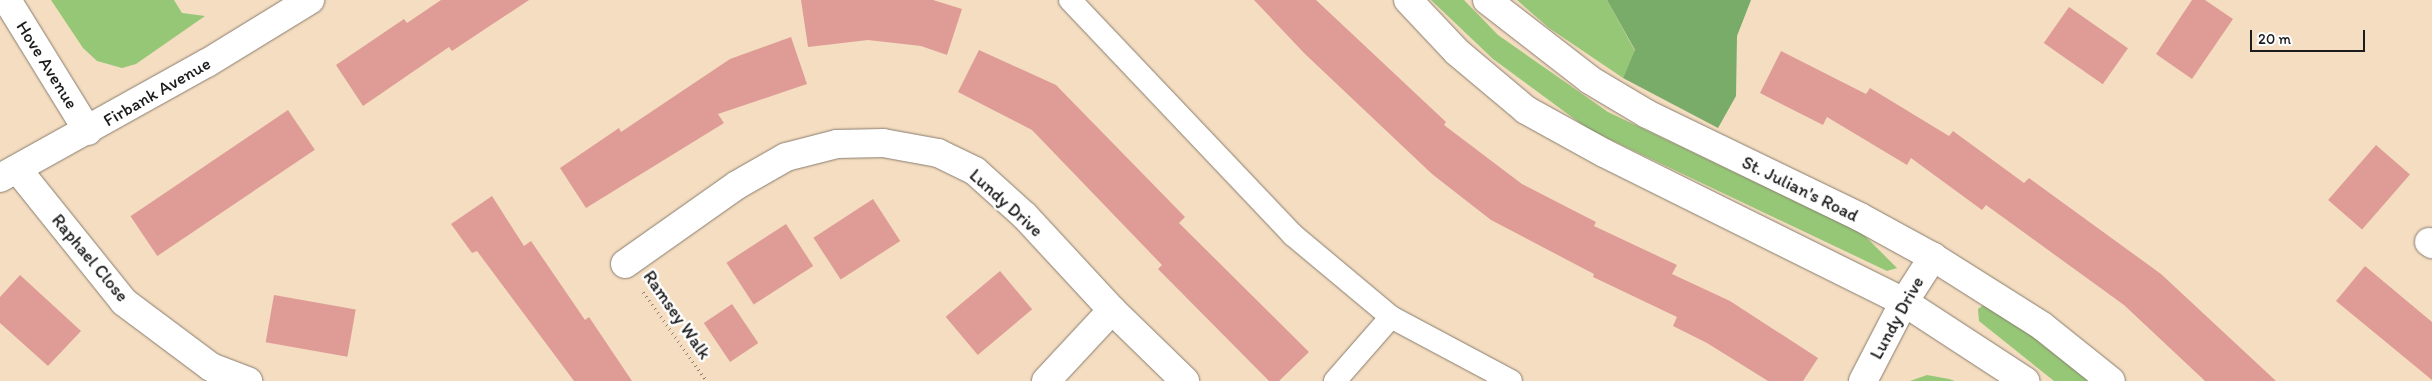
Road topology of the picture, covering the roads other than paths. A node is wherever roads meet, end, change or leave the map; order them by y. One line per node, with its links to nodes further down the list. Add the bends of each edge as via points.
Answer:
1 (7, 0): 6 (street, Hove Avenue)
2 (310, 0): 6 (street, Firbank Avenue)
3 (1070, 0): 12 (lane, via 1293,235)
4 (1408, 0): 10 (street, via 1457,52 1526,110 1604,153)
5 (1487, 0): 8 (street, St. Julian's Road, via 1590,80 1647,114 1860,217)
6 (88, 131): 7 (street, Firbank Avenue)
7 (9, 174): 13 (street, Raphael Close, via 124,302 211,368)
8 (1932, 257): 10 (street, Lundy Drive); 20 (street, St. Julian's Road, via 2042,326)
9 (625, 264): 11 (street, Lundy Drive, via 737,185 786,157 837,144 883,143 938,153 974,171 1025,216)
10 (1904, 302): 18 (street, Lundy Drive); 19 (street)
11 (1112, 310): 14 (street); 15 (street, Lundy Drive)
12 (1391, 317): 16 (lane); 17 (lane)
13 (248, 381)
14 (1046, 381)
15 (1185, 381)
16 (1335, 381)
17 (1511, 381)
18 (1863, 381)
19 (2025, 381)
20 (2111, 381)

